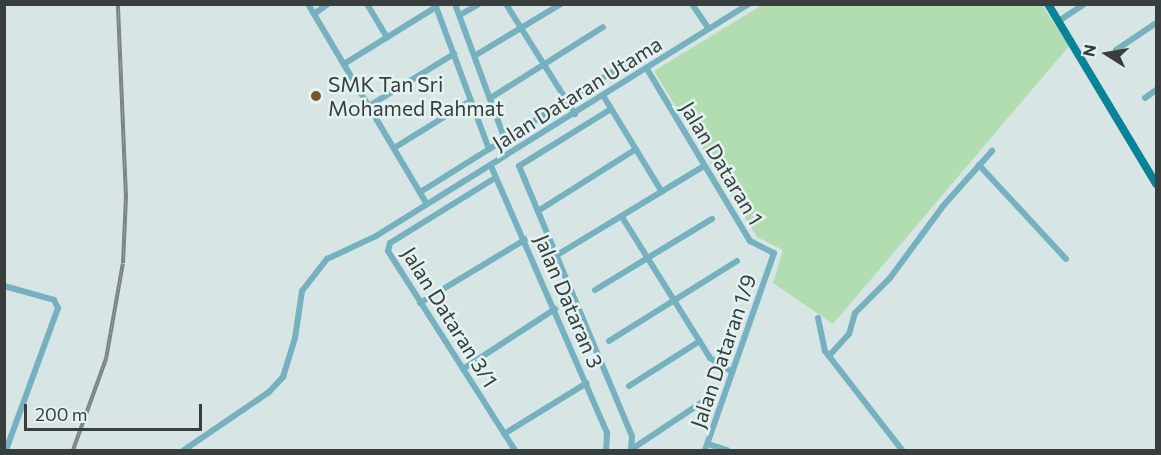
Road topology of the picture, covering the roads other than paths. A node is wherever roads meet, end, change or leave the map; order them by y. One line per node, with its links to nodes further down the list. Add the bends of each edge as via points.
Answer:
1 (308, 4): 13 (street)
2 (328, 4): 13 (street)
3 (367, 4): 20 (street)
4 (455, 4): 14 (street)
5 (479, 4): 14 (street)
6 (506, 4): 19 (street)
7 (561, 4): 19 (street)
8 (692, 4): 18 (street)
9 (749, 4): 18 (street, Jalan Dataran Utama)
10 (1048, 4): 15 (main road)
11 (1084, 4): 15 (street)
12 (435, 6): 20 (street); 22 (street)
13 (314, 14): 26 (street)
14 (460, 15): 23 (street)
15 (1059, 21): 46 (main road)
16 (1156, 23): 21 (street)
17 (603, 27): 24 (street)
18 (709, 29): 27 (street, Jalan Dataran Utama)
19 (521, 30): 23 (street); 24 (street)
20 (387, 37): 26 (street)
21 (1116, 50)
22 (454, 54): 32 (street); 34 (street)
23 (476, 55): 29 (street)
24 (543, 63): 29 (street); 33 (street)
25 (627, 63): 33 (street)
26 (344, 64): 34 (street)
27 (647, 69): 30 (street, Jalan Dataran Utama); 44 (street, Jalan Dataran 1)
28 (1156, 90): 31 (street)
29 (492, 97): 37 (street)
30 (604, 97): 35 (street); 36 (street, Jalan Dataran Utama)
31 (1145, 98)
32 (470, 101): 38 (street); 39 (street)
33 (567, 103): 36 (street); 37 (street)
34 (369, 106): 38 (street)
35 (611, 109): 40 (street); 50 (street, via 522,165 520,169)
36 (574, 114): 43 (street, Jalan Dataran Utama)
37 (506, 140): 39 (street)
38 (394, 148): 47 (street)
39 (489, 149): 47 (street)
40 (636, 149): 48 (street); 50 (street)
41 (992, 151): 42 (street)
42 (979, 165): 56 (street); 67 (street, via 890,278 855,313 849,334)
43 (491, 166): 45 (street, Jalan Dataran 3); 49 (street, Jalan Dataran Utama)
44 (704, 166): 48 (street); 58 (street, Jalan Dataran 1, via 750,241 772,249)
45 (495, 178): 53 (street, Jalan Dataran 3); 62 (street, Jalan Dataran 3/1, via 390,243 388,251)
46 (1156, 184)
47 (422, 191): 49 (street)
48 (662, 192): 51 (street)
49 (426, 203): 76 (street, Jalan Dataran Utama, via 376,236 327,259 302,291 295,338 283,377 269,392)
50 (538, 211): 54 (street)
51 (622, 217): 54 (street); 55 (street)
52 (712, 219): 55 (street)
53 (526, 239): 62 (street); 63 (street, Jalan Dataran 3)
54 (557, 255): 79 (street, via 632,436)
55 (647, 258): 60 (street); 61 (street)
56 (1066, 259)
57 (737, 261): 61 (street)
58 (772, 262): 69 (street, Jalan Dataran 1/9)
59 (4, 285): 75 (street, via 54,300 58,308)
60 (595, 290)
61 (673, 300): 65 (street); 66 (street)
62 (420, 303): 68 (street, Jalan Dataran 3/1)
63 (555, 309): 68 (street); 70 (street, Jalan Dataran 3)
64 (818, 318): 67 (street)
65 (609, 341)
66 (700, 341): 69 (street, via 710,358); 71 (street)
67 (829, 356): 81 (street)
68 (463, 369): 73 (street, Jalan Dataran 3/1)
69 (732, 372): 74 (street, Jalan Dataran 1/9)
70 (586, 383): 73 (street); 78 (street, Jalan Dataran 3, via 607,433)
71 (629, 386)
72 (710, 397): 79 (street)
73 (504, 434): 77 (street, Jalan Dataran 3/1)
74 (707, 447): 80 (street)
75 (6, 450)
76 (184, 450)
77 (515, 450)
78 (606, 450)
79 (633, 450)
80 (727, 450)
81 (902, 450)

